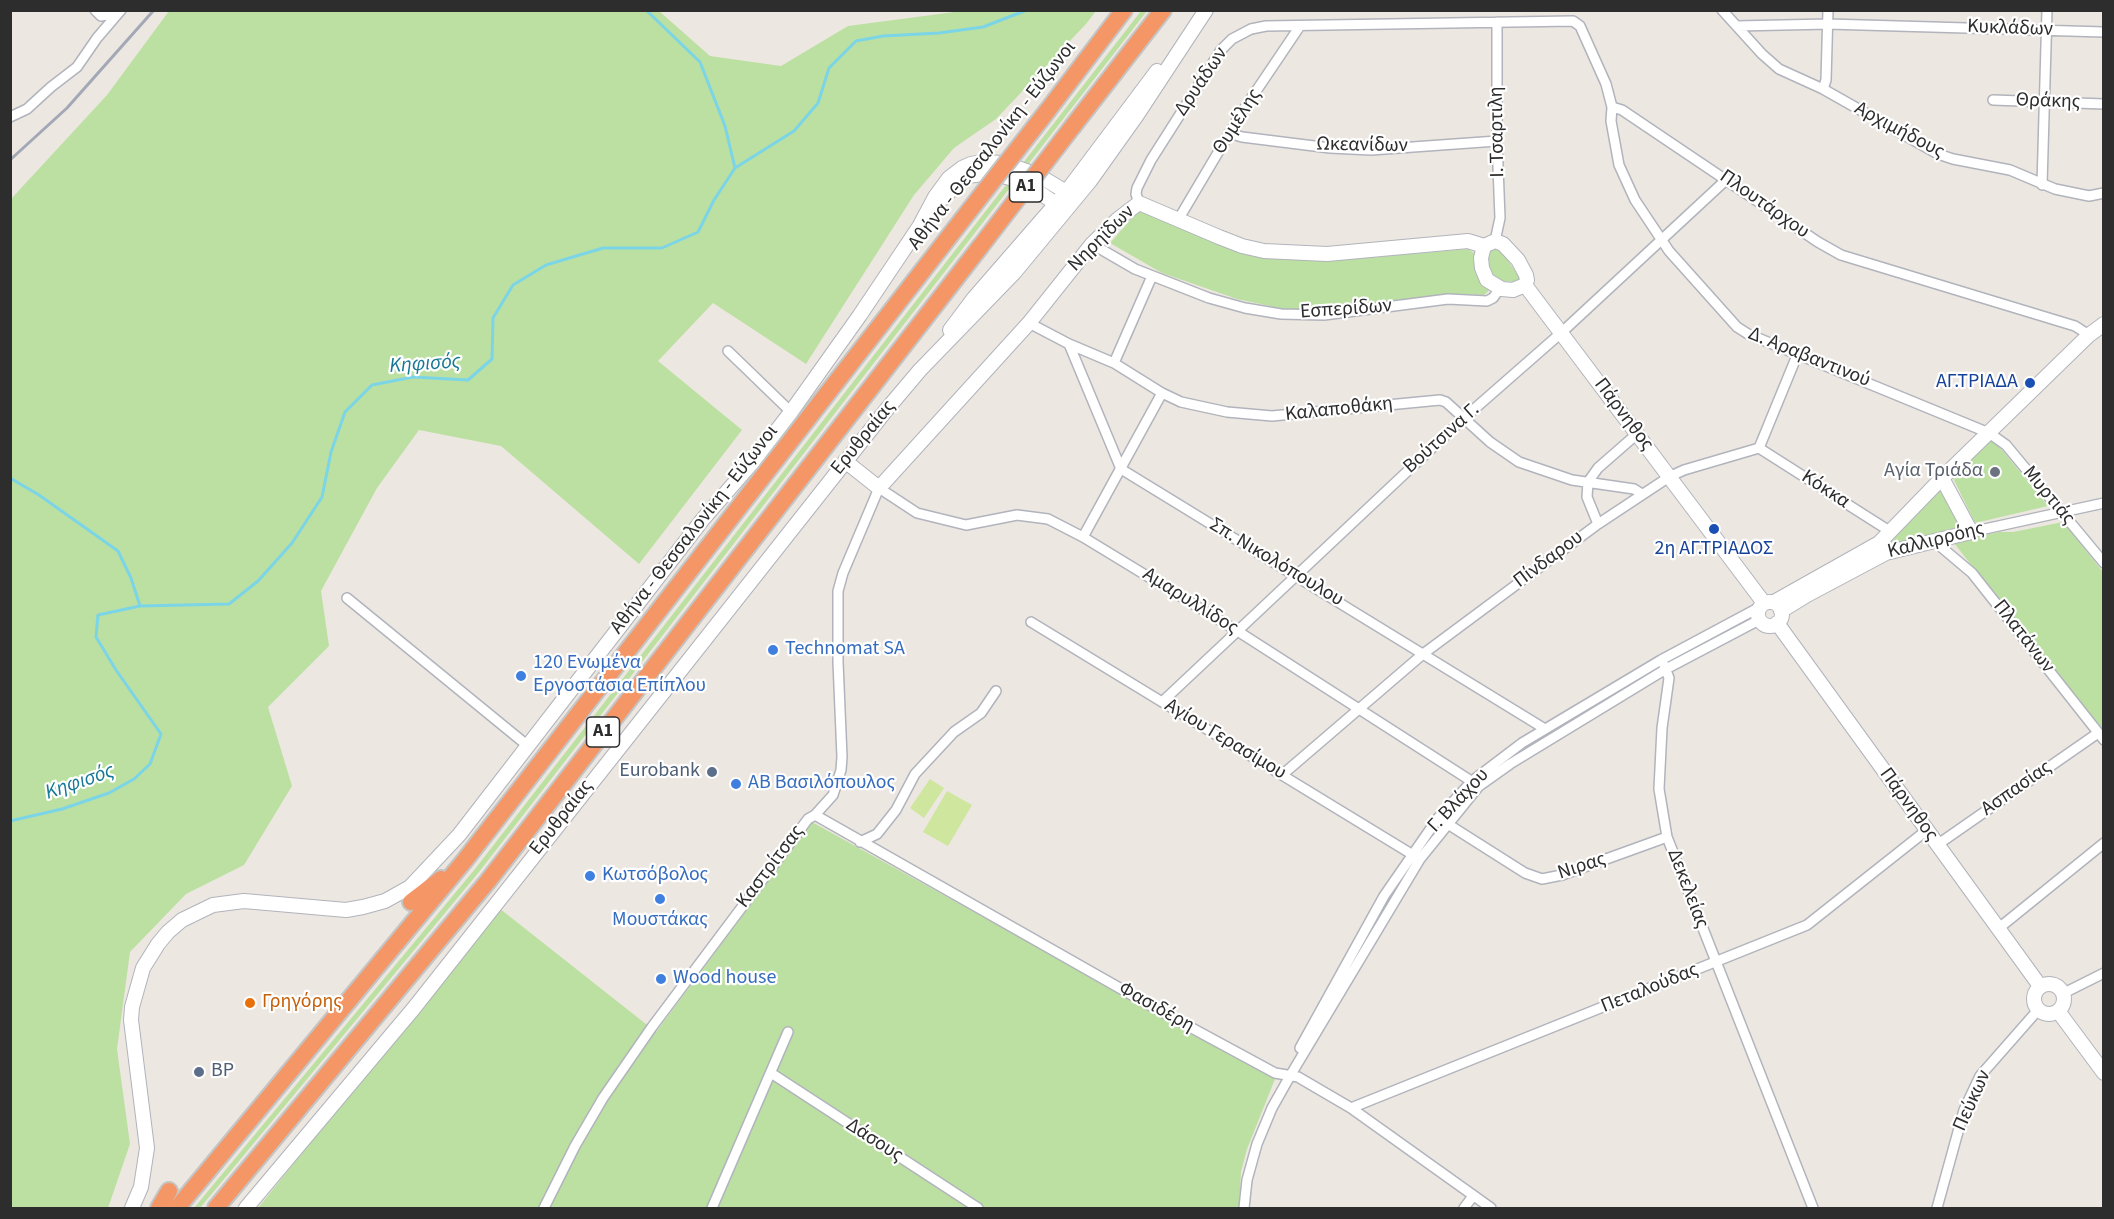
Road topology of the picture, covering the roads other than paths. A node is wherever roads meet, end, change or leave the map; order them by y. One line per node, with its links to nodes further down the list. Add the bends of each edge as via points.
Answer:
1 (95, 10): 8 (street, via 101,16)
2 (1125, 10): 91 (highway, Αθήνα - Θεσσαλονίκη - Εύζωνοι / Α1, bridge)
3 (1163, 10): 110 (highway, Α1, bridge, via 488,881)
4 (1206, 10): 26 (main road, Ερυθραίας, via 1128,108)
5 (1722, 10): 12 (street, Αρχιμήδους)
6 (1828, 10): 10 (street)
7 (2047, 10): 13 (street)
8 (120, 11): 20 (street, via 77,67 27,109)
9 (1497, 22): 11 (street, Δρυάδων); 19 (street, via 1574,21 1580,26 1606,84); 22 (street, Ι. Τσαρτιλη)
10 (1828, 24): 12 (street, Κυκλάδων); 13 (street, Κυκλάδων); 15 (street)
11 (1300, 26): 21 (street, Θυμέλης); 27 (street, Δρυάδων, via 1251,29 1227,44 1144,170 1136,194)
12 (1737, 26): 15 (street, Αρχιμήδους, via 1779,69)
13 (2046, 30): 14 (street, Κυκλάδων); 17 (street)
14 (2103, 32)
15 (1823, 89): 24 (street, Αρχιμήδους, via 1946,157 2010,170)
16 (1993, 100): 17 (street, Θράκης)
17 (2046, 102): 18 (street, Θράκης); 24 (street)
18 (2103, 104)
19 (1612, 107): 23 (street, Πλουτάρχου); 31 (street, Δ. Αραβαντινού, via 1619,165 1635,200)
20 (10, 117)
21 (1229, 133): 22 (street, Ωκεανίδων, via 1371,150); 29 (street, Θυμέλης)
22 (1497, 141): 33 (street, Ι. Τσαρτιλη, via 1500,218)
23 (1726, 179): 31 (street, Βούτσινα Γ.); 40 (street, Πλουτάρχου, via 1841,255 2075,326)
24 (2042, 185): 25 (street, Αρχιμήδους, via 2080,195)
25 (2103, 193)
26 (1071, 195): 28 (main road, Ερυθραίας); 30 (main road, via 1026,170 1004,163 971,164 949,178)
27 (1139, 203): 29 (main road, Νηρηϊδων); 32 (main road, Νηρηϊδων)
28 (1060, 207): 30 (main road, via 1024,182 992,173 975,174 956,184); 51 (main road, Ερυθραίας, via 974,298)
29 (1178, 220): 33 (main road, Νηρηϊδων, via 1242,246 1285,253 1327,254 1468,241)
30 (918, 226): 46 (main road)
31 (1661, 239): 39 (street, Βούτσινα Γ.); 43 (street, Δ. Αραβαντινού, via 1741,330)
32 (1092, 244): 34 (street, Εσπερίδων); 37 (main road, Νηρηϊδων)
33 (1489, 244): 35 (main road, via 1503,244 1518,260 1526,275); 36 (main road, via 1480,263 1484,275)
34 (1152, 276): 36 (street, Εσπερίδων, via 1227,304 1314,315 1448,299 1487,301); 44 (street)
35 (1525, 285): 36 (main road, via 1513,290); 39 (main road, Πάρνηθος)
36 (1500, 288)
37 (1029, 323): 41 (street, Καλαποθάκη); 56 (main road, Νηρηϊδων)
38 (2103, 324): 40 (main road)
39 (1561, 333): 47 (street, Βούτσινα Γ.); 48 (main road, Πάρνηθος)
40 (2089, 335): 49 (main road)
41 (1069, 344): 44 (street, Καλαποθάκη); 52 (street)
42 (728, 351): 46 (street)
43 (1798, 353): 49 (street, Δ. Αραβαντινού); 50 (street)
44 (1114, 363): 45 (street, Καλαποθάκη)
45 (1162, 393): 47 (street, Καλαποθάκη, via 1199,406 1272,416 1440,400); 52 (street)
46 (791, 412): 79 (main road)
47 (1464, 418): 55 (street, Καλαποθάκη, via 1519,462); 66 (street, Βούτσινα Γ.)
48 (1638, 433): 53 (main road, Πάρνηθος); 55 (street)
49 (1989, 433): 54 (main road); 59 (street, Μυρτιάς, via 2006,445)
50 (1760, 448): 53 (street, Πίνδαρου); 61 (street, Κόκκα)
51 (845, 461): 56 (main road); 111 (main road, Ερυθραίας, via 414,1008)
52 (1121, 469): 63 (street); 66 (street, Σπ. Νικολόπουλου)
53 (1669, 477): 57 (street, Πίνδαρου); 68 (main road, Πάρνηθος)
54 (1942, 478): 61 (main road); 62 (main road)
55 (1588, 482): 57 (street, Καλαποθάκη, via 1634,489); 60 (street, via 1587,497)
56 (879, 488): 63 (street, Αμαρυλλίδος, via 917,513 966,525 1017,515 1048,519); 82 (street, Καστρίτσας, via 840,581 841,770 833,795)
57 (1642, 494): 60 (street, Πίνδαρου)
58 (2103, 503): 59 (street, Καλλιρρόης)
59 (2061, 512): 62 (street, Καλλιρρόης); 65 (street, Μυρτιάς)
60 (1598, 524): 71 (street, Πίνδαρου)
61 (1891, 532): 68 (main road, via 1869,550)
62 (1971, 532): 64 (main road, Καλλιρρόης)
63 (1083, 537): 70 (street, Αμαρυλλίδος)
64 (1934, 541): 68 (main road, Καλλιρρόης, via 1882,554); 78 (street, Πλατάνων, via 1972,573)
65 (2103, 563)
66 (1296, 574): 70 (street, Βούτσινα Γ.); 71 (street, Σπ. Νικολόπουλου)
67 (347, 598): 79 (street)
68 (1769, 611): 72 (street, Γ. Βλάχου); 73 (street, Γ. Βλάχου); 85 (main road, Πάρνηθος)
69 (1031, 622): 75 (street, Αγίου Γερασίμου)
70 (1239, 632): 75 (street, Βούτσινα Γ.); 76 (street, Αμαρυλλίδος)
71 (1423, 654): 76 (street, Πίνδαρου); 77 (street, Σπ. Νικολόπουλου)
72 (1661, 660): 73 (street, Δεκελείας); 77 (street, Γ. Βλάχου)
73 (1666, 669): 81 (street, Γ. Βλάχου); 86 (street, Δεκελείας, via 1669,678 1659,782)
74 (996, 691): 87 (street, via 981,713 954,732 915,774 896,810 877,834)
75 (1162, 702): 80 (street, Αγίου Γερασίμου)
76 (1359, 708): 80 (street, Πίνδαρου); 81 (street, Αμαρυλλίδος)
77 (1545, 729): 81 (street, Γ. Βλάχου, via 1522,743)
78 (2101, 737): 89 (street, Ασπασίας)
79 (528, 746): 107 (main road, via 445,850 417,881 394,897 346,910 244,901 213,905 182,920 158,944 143,968 132,1007 147,1148 141,1186)
80 (1282, 775): 90 (street, Αγίου Γερασίμου)
81 (1475, 784): 83 (street, Γ. Βλάχου); 84 (street, Γ. Βλάχου)
82 (815, 815): 87 (street, Φασιδέρη); 112 (street, Καστρίτσας, via 808,819 652,1027 575,1146)
83 (1438, 818): 84 (street, Νιρας); 90 (street, Γ. Βλάχου)
84 (1448, 824): 86 (street, Νιρας, via 1525,873 1542,879); 90 (street, Γ. Βλάχου)
85 (1926, 831): 89 (main road, Πάρνηθος); 94 (street, Πεταλούδας, via 1807,925)
86 (1667, 837): 94 (street, Δεκελείας)
87 (860, 842): 103 (street, Φασιδέρη, via 1153,1007 1275,1073)
88 (2103, 843): 93 (street)
89 (1937, 844): 93 (main road, Πάρνηθος)
90 (1417, 856): 103 (street, Γ. Βλάχου, via 1379,906 1300,1050)
91 (465, 861): 92 (highway); 109 (highway, Αθήνα - Θεσσαλονίκη - Εύζωνοι / Α1)
92 (411, 903)
93 (1999, 928): 96 (main road, Πάρνηθος)
94 (1715, 963): 104 (street, Πεταλούδας); 118 (street, Δεκελείας)
95 (2103, 973): 97 (street)
96 (2040, 986): 97 (main road, via 2054,984); 98 (main road, via 2034,996)
97 (2064, 993): 99 (main road, via 2064,1003)
98 (2038, 1010): 99 (main road, via 2047,1014); 119 (street, Πεύκων, via 1980,1076 1964,1110)
99 (2058, 1011): 102 (main road)
100 (788, 1032): 101 (street)
101 (771, 1073): 113 (street); 114 (street, Δάσους)
102 (2103, 1073)
103 (1290, 1076): 104 (street, Φασιδέρη); 115 (street, Γ. Βλάχου, via 1257,1144)
104 (1351, 1108): 106 (street, Φασιδέρη)
105 (169, 1191): 108 (highway)
106 (1473, 1196): 116 (street); 117 (street, Φασιδέρη)
107 (132, 1209)
108 (159, 1209)
109 (177, 1209)
110 (216, 1209)
111 (246, 1209)
112 (544, 1209)
113 (712, 1209)
114 (978, 1209)
115 (1244, 1209)
116 (1464, 1209)
117 (1491, 1209)
118 (1813, 1209)
119 (1937, 1209)

